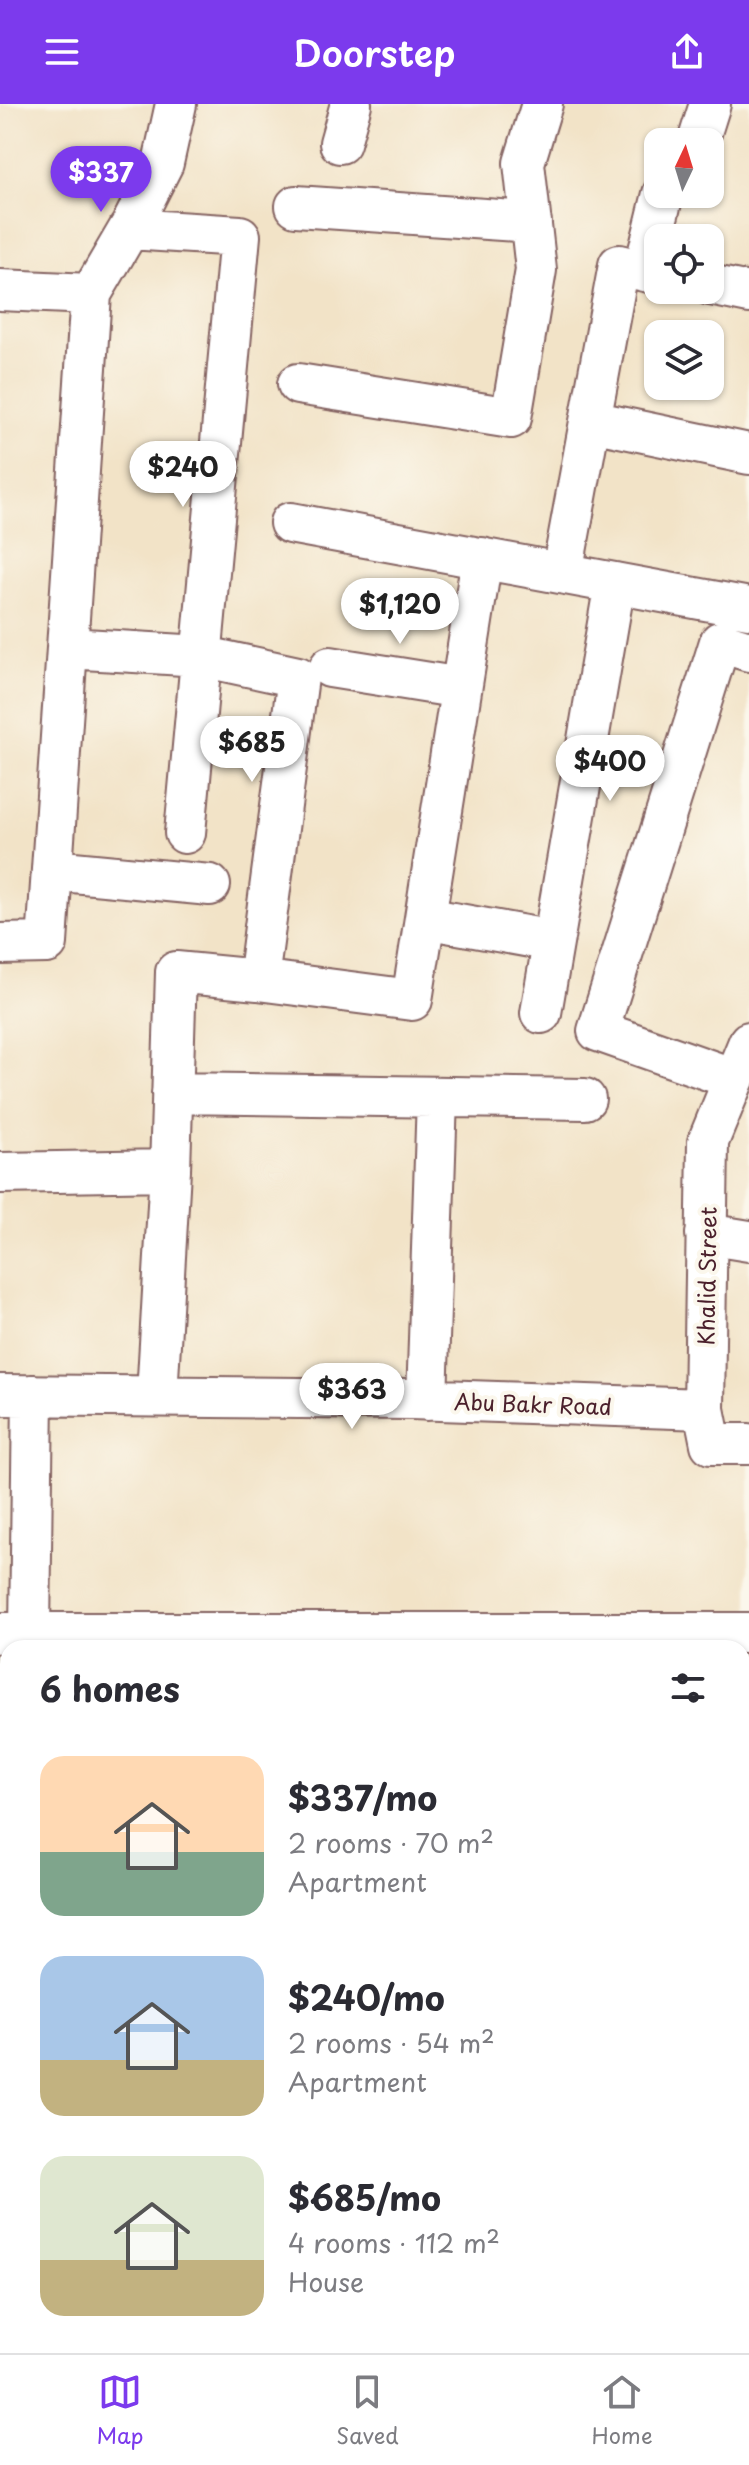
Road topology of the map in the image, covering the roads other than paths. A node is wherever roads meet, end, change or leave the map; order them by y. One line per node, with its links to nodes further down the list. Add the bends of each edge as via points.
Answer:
1 (176, 104): 9 (street, via 163,163)
2 (351, 104): 6 (street)
3 (542, 104): 8 (street, via 524,163)
4 (710, 104): 5 (street)
5 (702, 128)
6 (340, 143)
7 (296, 206): 8 (street)
8 (531, 222): 15 (street, via 536,270 511,418)
9 (129, 229): 14 (street); 25 (street, via 240,236)
10 (644, 270): 16 (street, via 619,265)
11 (724, 288): 13 (street)
12 (0, 290): 14 (street)
13 (749, 293)
14 (91, 294): 23 (street)
15 (298, 384)
16 (591, 421): 17 (street); 20 (street)
17 (749, 454)
18 (290, 523): 19 (street)
19 (482, 558): 20 (street); 27 (street)
20 (562, 573): 21 (street)
21 (615, 583): 22 (street); 32 (street)
22 (749, 608)
23 (67, 648): 25 (street); 29 (street)
24 (749, 651): 37 (street, via 720,642 598,1031)
25 (201, 656): 28 (street); 34 (street, via 298,677)
26 (330, 667): 27 (street)
27 (461, 688): 31 (street)
28 (185, 833)
29 (52, 870): 30 (street); 33 (street, via 47,943)
30 (210, 885)
31 (425, 918): 32 (street); 34 (street, via 412,1000)
32 (553, 941): 35 (street)
33 (0, 944)
34 (258, 980): 38 (street, via 176,972)
35 (541, 1013)
36 (749, 1042): 37 (street)
37 (734, 1079): 43 (street, Khalid Street, via 708,1142)
38 (172, 1093): 39 (street); 41 (street)
39 (437, 1097): 40 (street); 47 (street)
40 (585, 1099)
41 (170, 1170): 42 (street); 46 (street)
42 (0, 1173)
43 (706, 1234): 44 (street); 48 (street, Khalid Street)
44 (749, 1241)
45 (16, 1395): 46 (street, Abu Bakr Road); 50 (street)
46 (157, 1396): 47 (street, Abu Bakr Road)
47 (427, 1400): 48 (street, Abu Bakr Road)
48 (704, 1409): 49 (street, via 711,1444)
49 (749, 1444)
50 (15, 1632): 52 (street)
51 (724, 1638): 54 (street)
52 (103, 1640): 53 (street)
53 (286, 1640): 54 (street)
54 (514, 1640)

